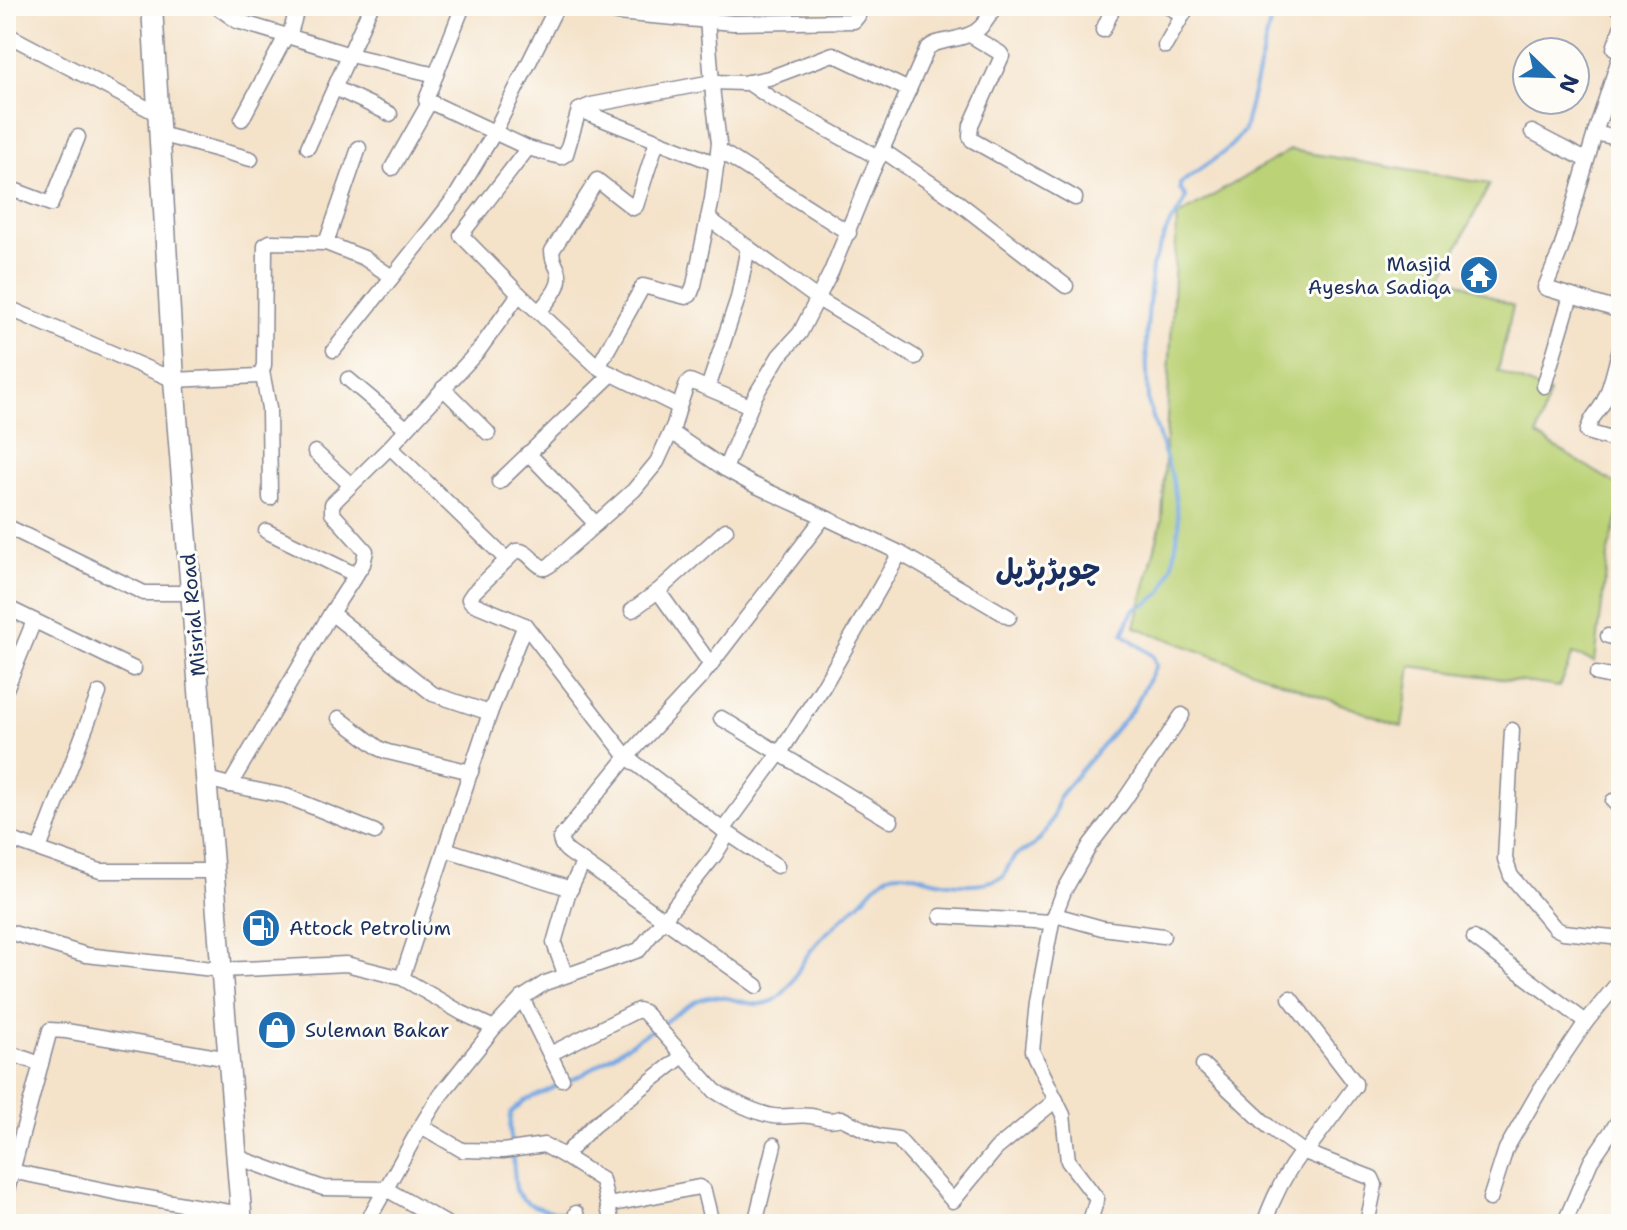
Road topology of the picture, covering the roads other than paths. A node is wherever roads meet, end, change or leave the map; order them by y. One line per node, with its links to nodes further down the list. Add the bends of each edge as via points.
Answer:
1 (152, 6): 34 (main road, Misrial Road)
2 (216, 6): 15 (street)
3 (298, 6): 21 (street)
4 (371, 6): 24 (street)
5 (463, 6): 25 (street)
6 (557, 6): 36 (street)
7 (599, 6): 16 (street, via 617,13)
8 (859, 6): 16 (street, via 854,21 733,23)
9 (995, 6): 20 (street, via 987,22)
10 (1113, 6): 18 (street)
11 (1167, 6): 14 (street)
12 (1615, 6): 13 (street)
13 (1621, 9)
14 (1185, 10): 22 (street)
15 (239, 13): 21 (street)
16 (706, 13): 26 (street)
17 (1621, 28): 23 (street, via 1614,48)
18 (1103, 30)
19 (6, 34): 34 (street)
20 (970, 35): 29 (street, via 927,49); 50 (street, via 1002,56 971,125 972,140)
21 (288, 36): 24 (street); 33 (street)
22 (1165, 46)
23 (1621, 52): 37 (street)
24 (350, 55): 25 (street); 28 (street)
25 (436, 75): 30 (street, via 426,96)
26 (712, 82): 27 (street); 31 (street); 45 (street)
27 (747, 82): 29 (street, via 833,54); 44 (street)
28 (335, 88): 32 (street); 41 (street)
29 (909, 90): 44 (street)
30 (429, 103): 36 (street); 48 (street)
31 (579, 110): 40 (street); 43 (street, via 566,154)
32 (390, 114)
33 (242, 119)
34 (159, 124): 46 (street); 70 (main road, Misrial Road)
35 (1532, 132): 47 (street)
36 (494, 133): 43 (street); 55 (street, via 447,208)
37 (1595, 133): 39 (street); 47 (street)
38 (78, 137): 49 (street, via 51,204)
39 (1621, 139)
40 (657, 141): 45 (street); 62 (street, via 633,208 597,180 552,251 561,280)
41 (308, 147)
42 (359, 148): 53 (street)
43 (528, 148): 57 (street, via 461,235)
44 (881, 154): 52 (street); 56 (street, via 954,199)
45 (718, 157): 51 (street); 52 (street)
46 (251, 159)
47 (1586, 160): 58 (street, via 1545,288)
48 (392, 168)
49 (6, 187)
50 (1075, 198)
51 (708, 218): 54 (street); 66 (street, via 690,295 643,286)
52 (849, 233): 59 (street)
53 (326, 243): 55 (street, via 364,258); 67 (street, via 265,245)
54 (748, 247): 59 (street); 73 (street, via 738,298)
55 (392, 277): 64 (street)
56 (1066, 286)
57 (519, 294): 62 (street); 72 (street, via 479,350)
58 (1571, 296): 61 (street); 71 (street)
59 (818, 299): 65 (street); 74 (street)
60 (6, 307): 70 (street)
61 (1621, 311)
62 (539, 312): 66 (street)
63 (1621, 346): 79 (street, via 1587,432)
64 (334, 350)
65 (915, 357)
66 (598, 367): 68 (street)
67 (262, 371): 70 (street, via 258,376); 86 (street, via 269,408)
68 (612, 374): 75 (street); 82 (street)
69 (348, 379): 76 (street)
70 (174, 380): 96 (main road, Misrial Road)
71 (1544, 386)
72 (443, 388): 76 (street); 78 (street)
73 (708, 388): 74 (street); 75 (street, via 690,381)
74 (750, 406): 83 (street)
75 (679, 407): 77 (street)
76 (406, 428): 80 (street)
77 (671, 432): 83 (street); 88 (street, via 657,462)
78 (488, 433)
79 (1621, 442)
80 (390, 447): 85 (street); 93 (street)
81 (315, 452): 85 (street)
82 (528, 453): 84 (street); 88 (street)
83 (725, 469): 87 (street)
84 (499, 482)
85 (351, 485): 94 (street, via 331,508 366,551)
86 (270, 498)
87 (824, 517): 92 (street); 103 (street)
88 (596, 524): 93 (street, via 545,568 519,550)
89 (6, 526): 96 (street, via 144,593)
90 (726, 530): 95 (street)
91 (266, 531): 94 (street)
92 (900, 553): 100 (street); 114 (street)
93 (507, 560): 102 (street, via 469,599)
94 (356, 575): 99 (street)
95 (658, 591): 98 (street); 103 (street)
96 (191, 593): 117 (main road, Misrial Road)
97 (6, 607): 101 (street)
98 (632, 610)
99 (331, 613): 109 (street, via 433,694); 118 (street)
100 (1009, 617)
101 (34, 621): 104 (street); 107 (street)
102 (525, 625): 109 (street); 115 (street)
103 (711, 665): 115 (street)
104 (134, 669)
105 (1597, 674): 106 (street)
106 (1621, 679)
107 (6, 689)
108 (99, 693): 123 (street)
109 (490, 713): 116 (street)
110 (1182, 715): 130 (street, via 1090,845)
111 (339, 718): 116 (street, via 380,749)
112 (721, 718): 114 (street)
113 (1512, 730): 135 (street, via 1505,859 1511,876 1555,928)
114 (779, 754): 119 (street); 121 (street)
115 (627, 757): 121 (street); 125 (street, via 560,839 564,849)
116 (471, 772): 124 (street)
117 (207, 779): 118 (street); 127 (main road, Misrial Road)
118 (230, 785): 120 (street, via 286,796)
119 (891, 821)
120 (375, 832)
121 (726, 832): 126 (street); 131 (street, via 715,855)
122 (6, 838): 123 (street)
123 (39, 849): 127 (street, via 100,871)
124 (445, 849): 128 (street); 138 (street)
125 (582, 861): 128 (street); 131 (street)
126 (777, 866)
127 (213, 871): 136 (main road, Misrial Road)
128 (571, 889): 137 (street, via 554,943)
129 (941, 916): 130 (street)
130 (1054, 918): 133 (street); 152 (street, via 1032,1051)
131 (664, 920): 137 (street, via 639,950); 140 (street)
132 (6, 931): 136 (street, via 86,955)
133 (1163, 936)
134 (1474, 938): 143 (street)
135 (1621, 938)
136 (222, 970): 138 (street, via 346,964); 148 (main road, Misrial Road)
137 (565, 974): 141 (street)
138 (402, 978): 144 (street)
139 (1621, 979): 143 (street)
140 (757, 986)
141 (522, 998): 144 (street); 146 (street)
142 (1290, 998): 156 (street, via 1355,1083)
143 (1586, 1022): 162 (street, via 1506,1149)
144 (494, 1028): 154 (street)
145 (6, 1052): 149 (street)
146 (550, 1054): 147 (street, via 638,1010); 151 (street)
147 (684, 1055): 152 (street, via 728,1099 774,1116 796,1114 831,1122 841,1118 878,1136 898,1139 953,1201 996,1149); 157 (street, via 593,1126)
148 (229, 1059): 149 (street, via 50,1030); 158 (main road, Misrial Road)
149 (41, 1064): 159 (street)
150 (1203, 1065): 156 (street)
151 (562, 1079)
152 (1056, 1100): 170 (street, via 1068,1161 1097,1199)
153 (1621, 1117): 173 (street, via 1591,1161)
154 (421, 1126): 157 (street, via 462,1150 544,1145); 160 (street)
155 (774, 1145): 169 (street)
156 (1303, 1152): 171 (street, via 1285,1175); 172 (street, via 1372,1178)
157 (564, 1156): 163 (street, via 602,1180)
158 (237, 1157): 160 (street, via 323,1188); 164 (main road, Misrial Road)
159 (9, 1171): 161 (street); 164 (street)
160 (386, 1189): 165 (street); 166 (street)
161 (6, 1194)
162 (1490, 1199)
163 (608, 1205): 167 (street); 168 (street, via 699,1187)
164 (242, 1219)
165 (366, 1224)
166 (447, 1224)
167 (612, 1224)
168 (712, 1224)
169 (755, 1224)
170 (1089, 1224)
171 (1264, 1224)
172 (1367, 1224)
173 (1564, 1224)

